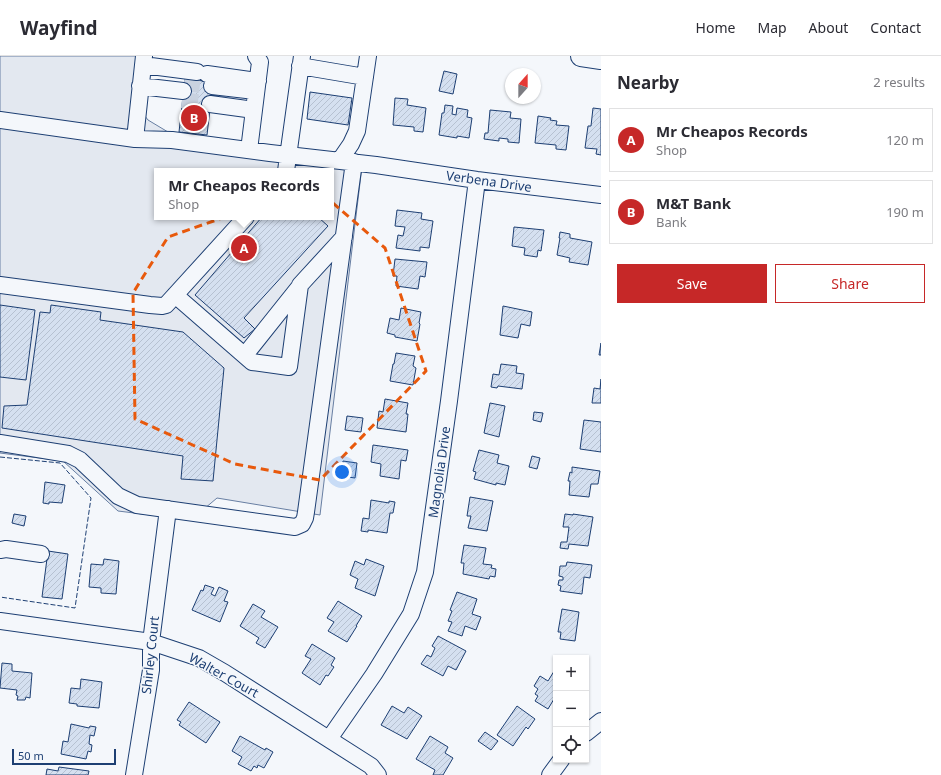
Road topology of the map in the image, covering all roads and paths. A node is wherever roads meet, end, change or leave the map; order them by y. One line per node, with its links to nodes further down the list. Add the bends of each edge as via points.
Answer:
1 (256, 56): 10 (street, via 260,62)
2 (368, 56): 7 (street)
3 (581, 56): 4 (main road)
4 (601, 59)
5 (301, 61): 7 (street); 14 (street)
6 (142, 76): 8 (street); 9 (street); 12 (street)
7 (365, 77): 15 (street, via 357,131)
8 (208, 86): 10 (street); 10 (street)
9 (183, 91)
10 (256, 96): 13 (street)
11 (0, 120): 12 (street, Verbena Drive)
12 (135, 139): 13 (street, Verbena Drive, via 172,140)
13 (249, 150): 14 (street, Verbena Drive)
14 (288, 155): 15 (street, Verbena Drive); 16 (street)
15 (347, 161): 17 (street, Verbena Drive); 20 (street)
16 (286, 168)
17 (477, 180): 18 (street, Verbena Drive); 33 (street, Magnolia Drive, via 425,572 411,614)
18 (601, 195)
19 (243, 220): 23 (street)
20 (344, 237): 22 (street); 26 (street, via 306,512 302,524 294,527)
21 (0, 285): 23 (street, via 162,306)
22 (300, 286): 24 (street); 24 (street, via 289,367 252,362)
23 (175, 295): 24 (street)
24 (245, 355)
25 (0, 444): 26 (street, via 68,454 80,460 118,496 137,504)
26 (168, 509): 30 (street, Shirley Court)
27 (0, 550): 28 (street)
28 (41, 554)
29 (0, 621): 30 (street, Walter Court)
30 (151, 642): 33 (street, Walter Court, via 199,658); 35 (street, Shirley Court, via 151,670)
31 (601, 721): 32 (street)
32 (589, 731)
33 (329, 739): 36 (street, Walter Court, via 371,766)
34 (559, 763): 37 (street)
35 (134, 775)
36 (378, 775)
37 (550, 775)

